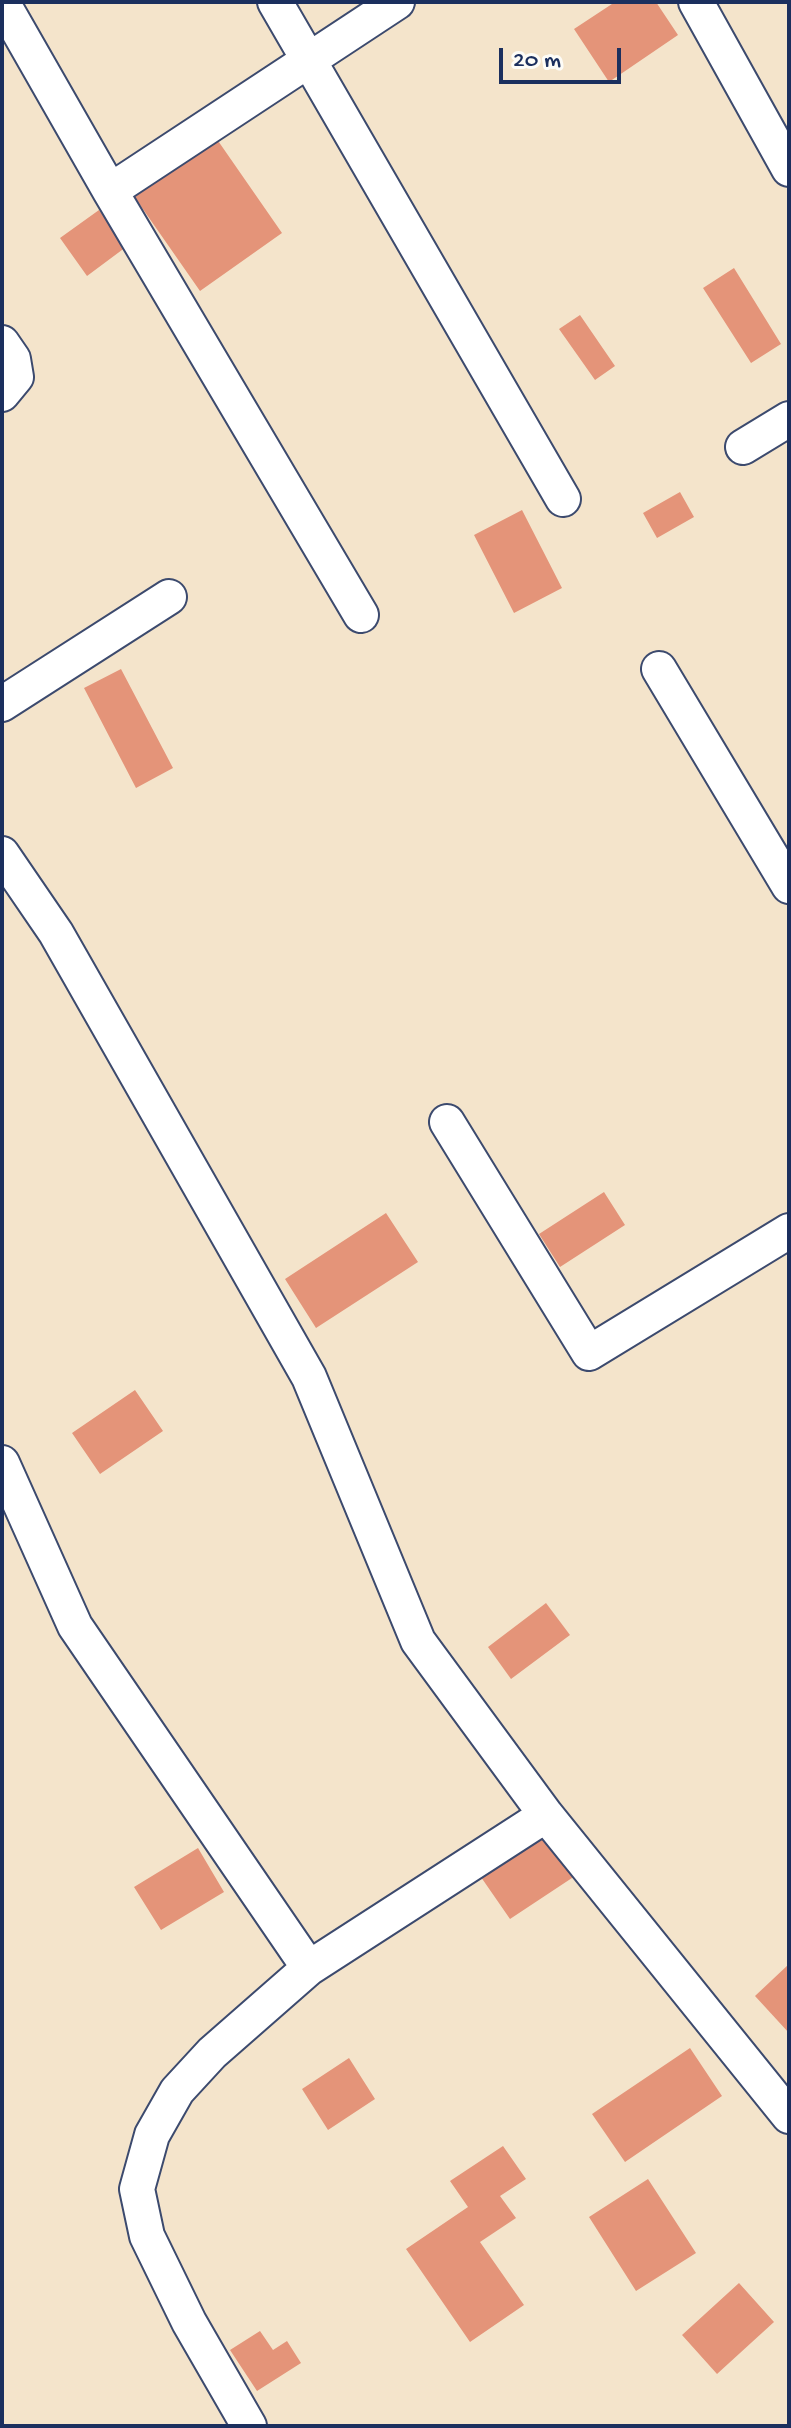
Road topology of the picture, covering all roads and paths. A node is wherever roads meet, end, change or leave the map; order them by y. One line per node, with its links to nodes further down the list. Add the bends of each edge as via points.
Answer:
1 (2, 2): 7 (street)
2 (275, 2): 5 (street)
3 (397, 2): 5 (street)
4 (696, 2): 6 (street)
5 (309, 61): 7 (street); 12 (street)
6 (789, 169)
7 (110, 191): 14 (street)
8 (2, 343): 9 (street, via 13,359 16,377)
9 (2, 394)
10 (789, 419): 11 (street)
11 (743, 447)
12 (563, 499)
13 (169, 597): 16 (street)
14 (361, 615)
15 (659, 669): 18 (street)
16 (2, 704)
17 (2, 854): 22 (street, via 56,933 309,1377 418,1641)
18 (789, 886)
19 (447, 1122): 20 (street, via 589,1353)
20 (789, 1231)
21 (2, 1463): 23 (street, via 75,1626)
22 (546, 1815): 23 (street); 24 (street)
23 (309, 1968): 25 (street, via 177,2091 152,2135 137,2189 147,2236)
24 (789, 2116)
25 (249, 2426)

